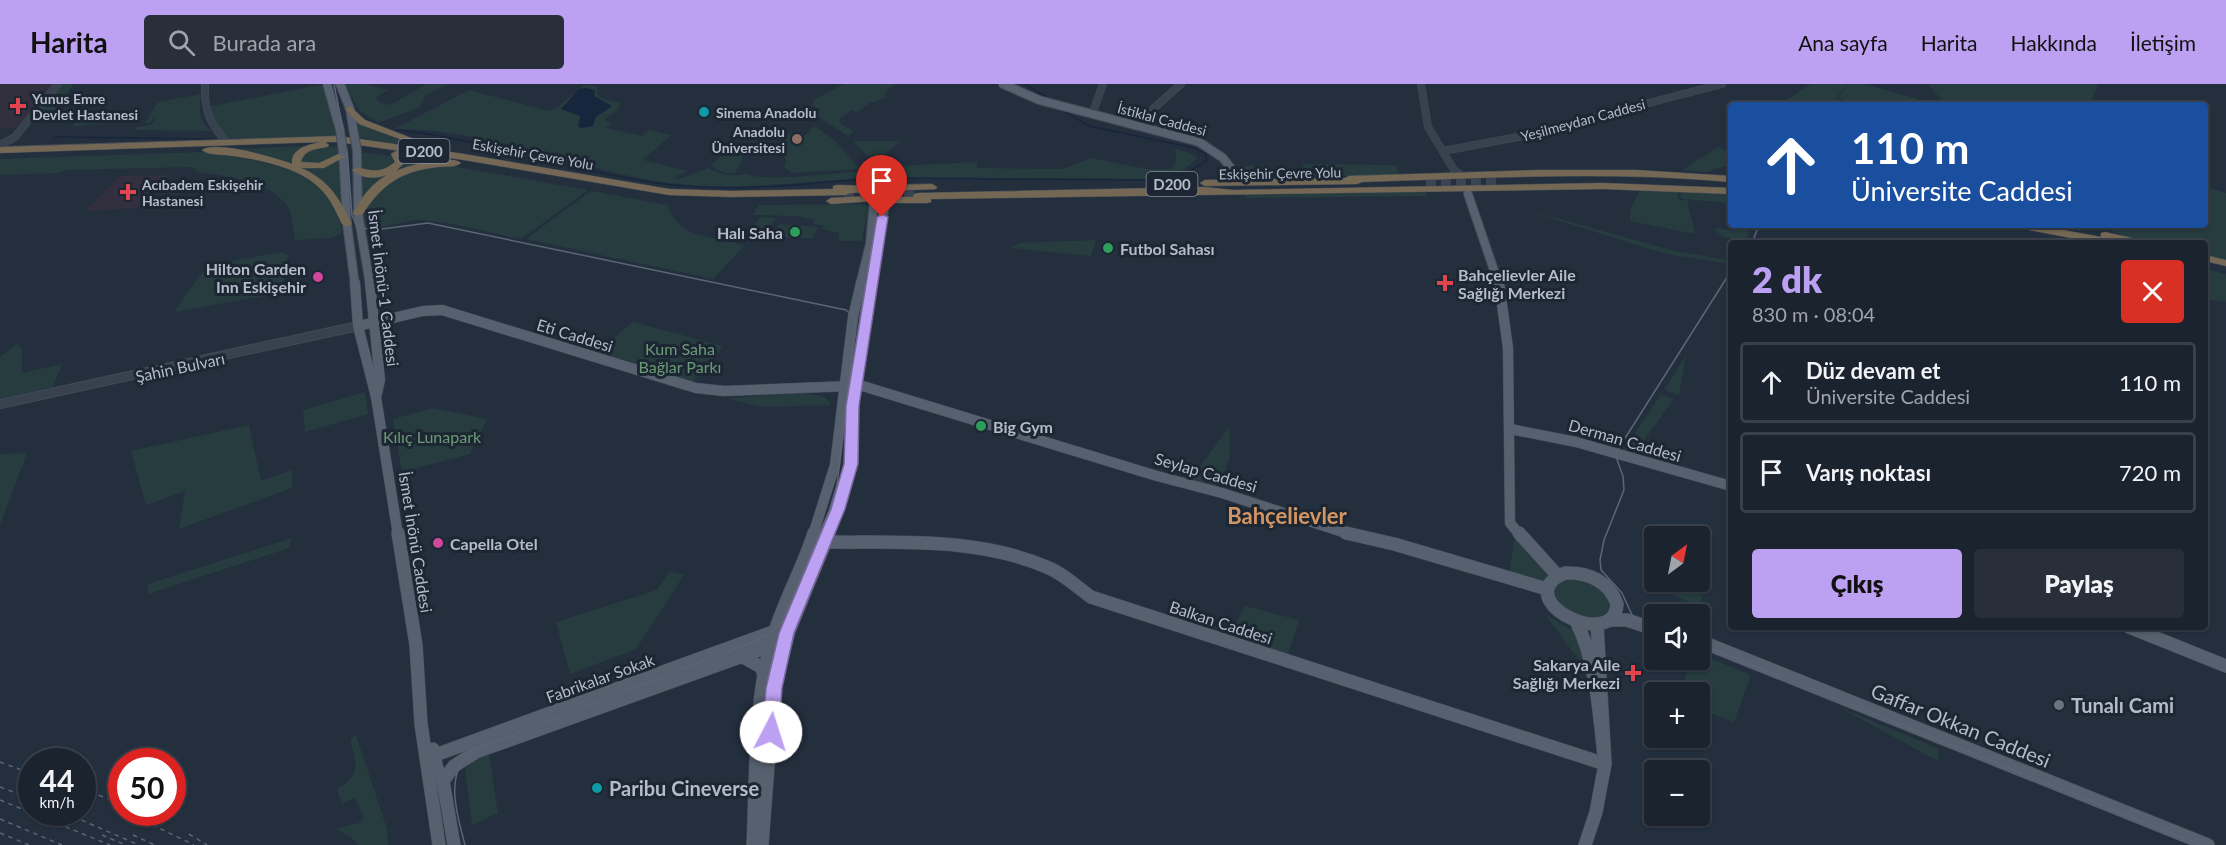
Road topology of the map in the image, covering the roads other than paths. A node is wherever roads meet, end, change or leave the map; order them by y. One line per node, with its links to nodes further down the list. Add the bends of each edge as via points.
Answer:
1 (58, 84): 14 (street, via 15,137)
2 (205, 84): 13 (street, via 209,124)
3 (327, 84): 20 (main road, bridge)
4 (340, 84): 10 (main road)
5 (1003, 84): 11 (main road, via 1039,100)
6 (1103, 84): 11 (street, İstiklal Caddesi)
7 (1181, 84): 12 (street)
8 (1421, 84): 19 (street, via 1428,127)
9 (1722, 84): 19 (street, Yeşilmeydan Caddesi, via 1523,136)
10 (350, 109): 23 (highway, via 374,127); 24 (main road, İsmet İnönü-1 Caddesi, bridge)
11 (1092, 115): 12 (main road, İstiklal Caddesi)
12 (1135, 125): 28 (main road, İstiklal Caddesi, via 1213,148)
13 (227, 142): 16 (highway, Eskişehir Çevre Yolu / D200); 23 (highway, Eskişehir Çevre Yolu / D200, via 338,139)
14 (0, 145): 16 (highway, via 33,140)
15 (324, 145): 17 (highway, Eskişehir Çevre Yolu / D200); 20 (highway, via 298,155 296,164 318,166); 21 (highway, Eskişehir Çevre Yolu / D200)
16 (110, 146): 18 (highway, Eskişehir Çevre Yolu / D200)
17 (187, 149): 22 (highway, Eskişehir Çevre Yolu / D200); 38 (highway, via 247,155 299,172 332,194)
18 (0, 150)
19 (1443, 151): 25 (street)
20 (343, 153): 38 (main road, İsmet İnönü-1 Caddesi)
21 (396, 154): 23 (highway, Eskişehir Çevre Yolu / D200); 24 (highway, via 400,162 386,173 371,175)
22 (0, 156)
23 (460, 160): 34 (highway, Eskişehir Çevre Yolu / D200, via 688,189); 34 (highway, Eskişehir Çevre Yolu / D200, via 664,201); 37 (highway, via 423,166 384,180 364,198)
24 (357, 170): 37 (main road, İsmet İnönü-1 Caddesi)
25 (1457, 174): 26 (highway); 29 (highway); 30 (highway, via 1449,180); 32 (highway, via 1471,179)
26 (1495, 181): 27 (highway); 31 (highway); 32 (highway)
27 (1728, 181)
28 (1241, 182): 29 (highway, Eskişehir Çevre Yolu / D200); 33 (highway, Eskişehir Çevre Yolu / D200)
29 (1427, 183): 30 (highway); 33 (highway, Eskişehir Çevre Yolu / D200, via 1233,193)
30 (1457, 188): 32 (highway)
31 (1728, 189)
32 (1469, 191): 52 (main road, via 1499,282 1510,366)
33 (917, 193): 36 (highway)
34 (845, 194): 35 (highway)
35 (873, 196): 36 (highway); 49 (main road, via 870,244 854,315)
36 (887, 196): 49 (main road)
37 (358, 213): 47 (main road, İsmet İnönü-1 Caddesi)
38 (347, 224): 48 (main road, İsmet İnönü-1 Caddesi)
39 (2035, 228): 41 (highway)
40 (2067, 228): 42 (highway)
41 (2098, 240)
42 (2126, 240)
43 (2208, 259): 44 (highway)
44 (2226, 263)
45 (2208, 265): 46 (highway)
46 (2226, 269)
47 (375, 322): 48 (main road, Eti Caddesi); 49 (main road, Eti Caddesi, via 442,310 696,388 724,391); 50 (main road, İsmet İnönü-1 Caddesi, via 381,380)
48 (358, 326): 50 (main road, İsmet İnönü-1 Caddesi); 51 (street, Şahin Bulvarı)
49 (850, 386): 54 (main road, via 851,464); 56 (main road, Seylap Caddesi); 63 (main road, via 830,484)
50 (376, 397): 70 (main road, İsmet İnönü Caddesi)
51 (0, 404)
52 (1510, 429): 53 (main road, Derman Caddesi, via 1576,442); 55 (main road, via 1510,523)
53 (1728, 485)
54 (825, 542): 63 (main road); 71 (main road, Balkan Caddesi, via 966,545 1018,558 1051,569 1091,597)
55 (1558, 576): 56 (main road); 57 (main road, via 1583,573 1602,582 1615,597)
56 (1547, 589): 59 (main road, via 1554,607)
57 (1617, 609): 58 (main road); 60 (main road)
58 (1644, 619)
59 (1577, 622): 60 (main road); 71 (main road, via 1584,634)
60 (1603, 622): 61 (main road, via 1619,618); 71 (main road)
61 (1644, 625)
62 (2136, 630): 68 (main road)
63 (782, 636): 65 (main road, Fabrikalar Sokak); 70 (main road, Fabrikalar Sokak); 76 (main road, via 774,688)
64 (1710, 645): 79 (main road, Gaffar Okkan Caddesi)
65 (770, 646): 67 (main road, Fabrikalar Sokak); 69 (main road)
66 (1710, 651): 78 (main road, Gaffar Okkan Caddesi)
67 (743, 657): 69 (main road, via 761,667); 72 (main road, Fabrikalar Sokak, via 469,755)
68 (2226, 666)
69 (765, 677): 75 (main road)
70 (431, 757): 72 (main road, İsmet İnönü Caddesi)
71 (1605, 764): 77 (main road, via 1595,819)
72 (437, 774): 73 (main road, İsmet İnönü Caddesi); 74 (main road, İsmet İnönü Caddesi)
73 (439, 845)
74 (454, 845)
75 (753, 845)
76 (762, 845)
77 (1585, 845)
78 (2192, 845)
79 (2208, 845)

